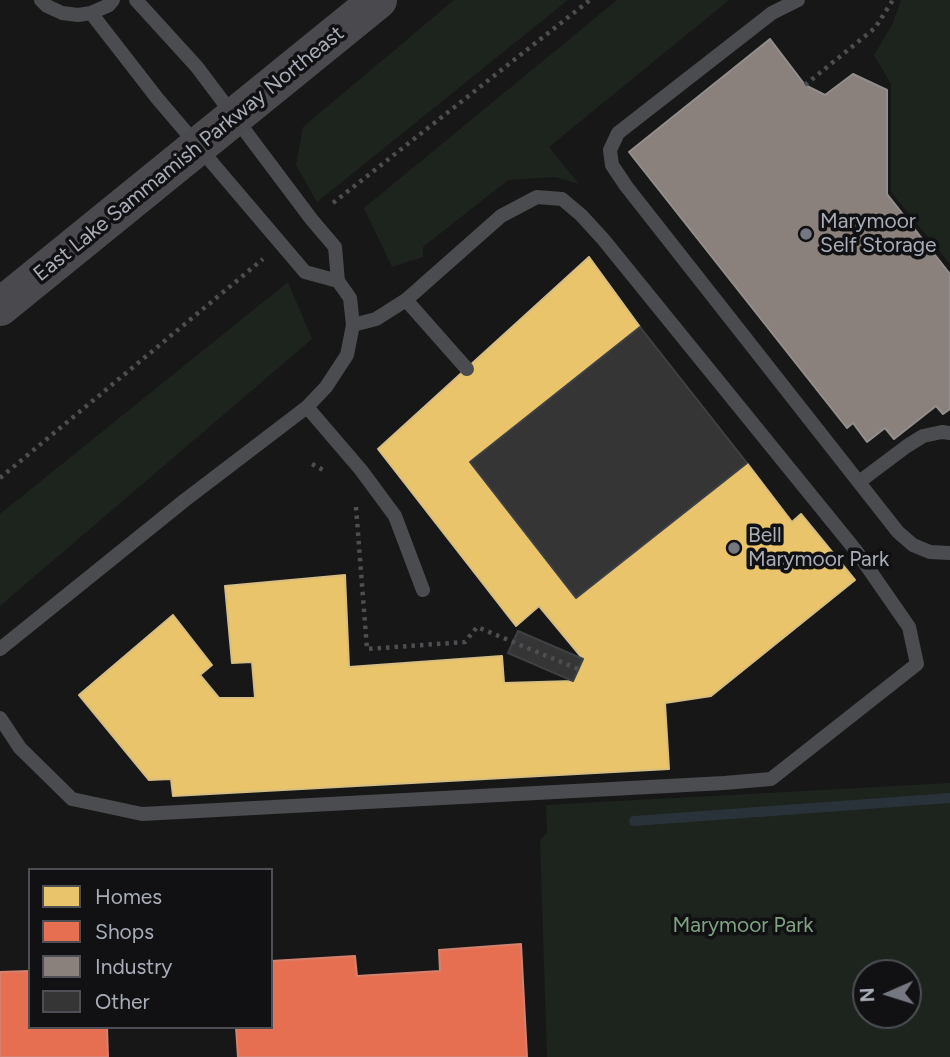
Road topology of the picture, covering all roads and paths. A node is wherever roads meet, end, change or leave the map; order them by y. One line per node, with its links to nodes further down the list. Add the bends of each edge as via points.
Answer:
1 (41, 0): 8 (lane, via 62,13)
2 (113, 0): 8 (lane)
3 (136, 0): 10 (lane, via 197,67)
4 (378, 0): 10 (main road, East Lake Sammamish Parkway Northeast)
5 (590, 0): 12 (path)
6 (798, 0): 22 (lane, via 772,13 618,133 610,150 612,165 626,186)
7 (893, 0): 9 (path, via 875,29)
8 (91, 13): 11 (lane)
9 (806, 85)
10 (234, 118): 11 (main road, East Lake Sammamish Parkway Northeast); 14 (lane, via 335,247)
11 (198, 147): 14 (lane, via 305,272); 16 (main road, East Lake Sammamish Parkway Northeast)
12 (325, 210)
13 (269, 254): 21 (path)
14 (338, 281): 17 (lane, via 350,298)
15 (406, 300): 17 (lane, via 376,319); 18 (lane); 26 (lane, via 500,216 537,197 562,199 603,239 857,552 909,627 917,664 771,779 724,783 142,814 72,799 20,748)
16 (0, 307)
17 (353, 325): 19 (lane, via 347,355)
18 (467, 369)
19 (307, 407): 24 (lane, via 385,500); 25 (lane)
20 (950, 433): 22 (lane, via 923,436)
21 (0, 478)
22 (859, 482): 23 (lane, via 898,533 913,545)
23 (950, 554)
24 (423, 590)
25 (0, 649)
26 (0, 718)

